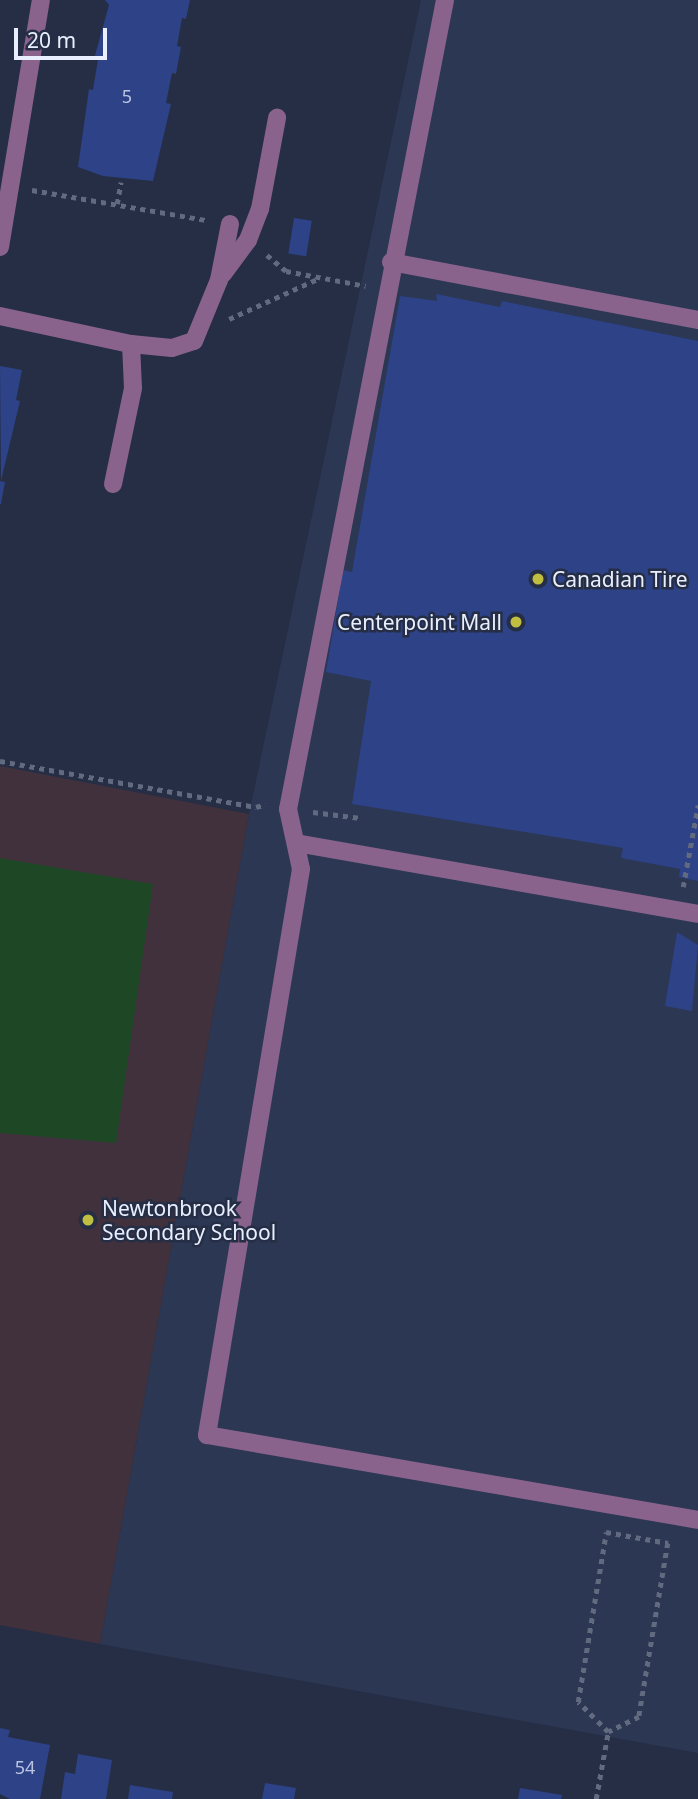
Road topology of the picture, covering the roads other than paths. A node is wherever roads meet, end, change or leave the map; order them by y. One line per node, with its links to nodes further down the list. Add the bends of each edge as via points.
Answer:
1 (41, 0): 5 (lane)
2 (445, 0): 6 (lane)
3 (277, 118): 7 (lane, via 260,209 248,240)
4 (230, 224): 7 (lane)
5 (0, 247)
6 (391, 262): 9 (lane); 12 (lane, via 288,809)
7 (219, 280): 10 (lane, via 194,341 172,348)
8 (0, 316): 10 (lane)
9 (698, 320)
10 (131, 344): 11 (lane, via 133,388)
11 (113, 484)
12 (296, 843): 13 (lane); 14 (lane, via 301,869 207,1435)
13 (698, 914)
14 (698, 1520)

